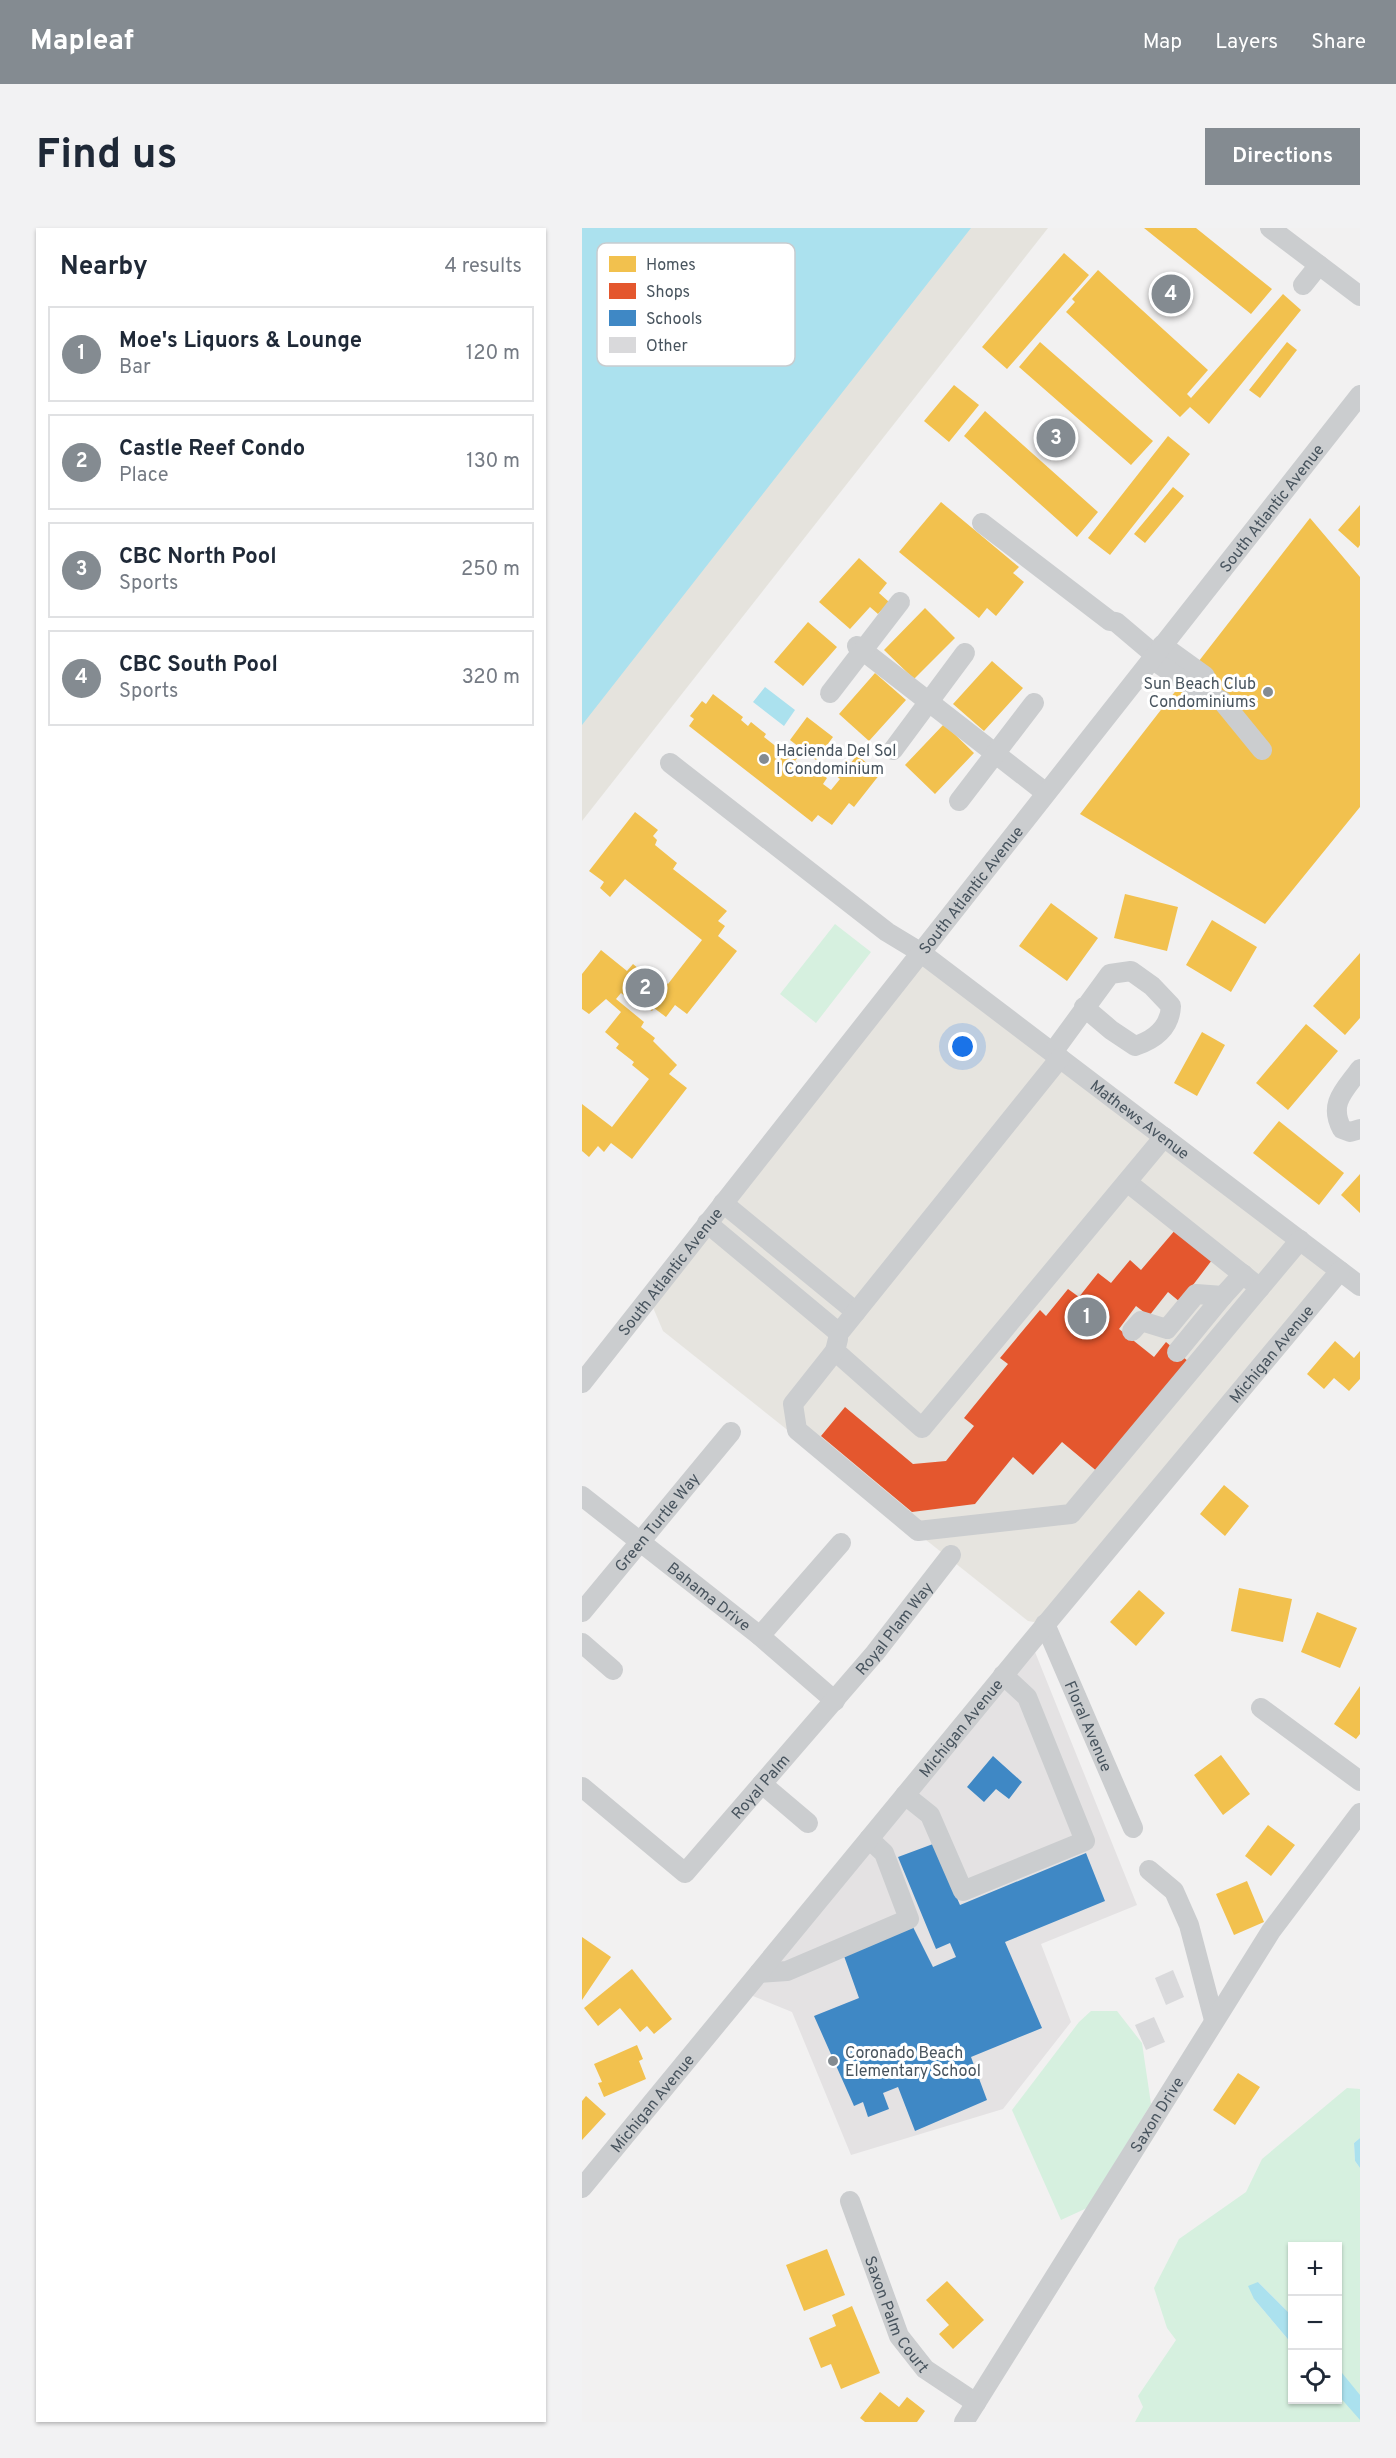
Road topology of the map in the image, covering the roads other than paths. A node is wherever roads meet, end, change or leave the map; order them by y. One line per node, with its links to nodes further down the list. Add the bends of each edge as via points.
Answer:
1 (1270, 228): 2 (street)
2 (1319, 265): 3 (street); 4 (street)
3 (1303, 285)
4 (1357, 288)
5 (1360, 395): 10 (street, South Atlantic Avenue)
6 (981, 523): 10 (street, via 1110,621 1112,628)
7 (900, 602): 8 (street)
8 (860, 648): 11 (street); 12 (street)
9 (965, 653): 12 (street)
10 (1156, 653): 15 (street, via 1205,676 1210,694 1222,701); 18 (street, South Atlantic Avenue)
11 (830, 693)
12 (928, 702): 14 (street); 16 (street)
13 (1034, 703): 16 (street)
14 (893, 750)
15 (1262, 750)
16 (996, 754): 18 (street); 19 (street)
17 (670, 763): 20 (street, Mathews Avenue, via 887,932)
18 (1046, 793): 20 (street, South Atlantic Avenue)
19 (959, 801)
20 (920, 952): 22 (street, Mathews Avenue); 27 (street, South Atlantic Avenue)
21 (1084, 1007): 22 (street)
22 (1056, 1055): 25 (street, Mathews Avenue); 35 (street)
23 (1360, 1069): 24 (street, via 1335,1107 1335,1117 1342,1129)
24 (1360, 1129)
25 (1164, 1137): 26 (street); 29 (street, Mathews Avenue)
26 (1126, 1182): 31 (street); 37 (street, via 922,1428)
27 (723, 1203): 28 (street, South Atlantic Avenue); 35 (street)
28 (707, 1223): 37 (street); 39 (street, South Atlantic Avenue)
29 (1300, 1240): 30 (street, Mathews Avenue); 33 (street)
30 (1340, 1271): 32 (street, Mathews Avenue); 46 (street, Michigan Avenue)
31 (1243, 1274): 33 (street); 34 (street)
32 (1360, 1286)
33 (1260, 1288): 37 (street, via 1071,1514 918,1532 797,1430 793,1404)
34 (1223, 1296): 36 (street, via 1196,1294 1167,1329 1141,1322); 38 (street)
35 (856, 1312): 37 (street)
36 (1132, 1331)
37 (837, 1342)
38 (1177, 1352)
39 (582, 1383)
40 (731, 1432): 42 (street, Green Turtle Way)
41 (582, 1496): 42 (street, Bahama Drive)
42 (639, 1541): 45 (street, Green Turtle Way); 47 (street, Bahama Drive)
43 (841, 1543): 47 (street)
44 (951, 1556): 51 (street, Royal Plam Way)
45 (582, 1612)
46 (1045, 1624): 50 (street, Michigan Avenue); 59 (street, Floral Avenue)
47 (760, 1636): 51 (street, Bahama Drive)
48 (582, 1643): 49 (street)
49 (613, 1670)
50 (1003, 1676): 56 (street, Michigan Avenue); 56 (street, via 1027,1697 1085,1841 963,1891 930,1815)
51 (835, 1701): 54 (street, Royal Palm)
52 (1261, 1708): 53 (street)
53 (1360, 1781)
54 (762, 1785): 55 (street, Royal Palm, via 685,1873); 58 (street)
55 (582, 1787)
56 (904, 1795): 60 (street, Michigan Avenue)
57 (1360, 1813): 63 (street, Saxon Drive, via 1271,1931)
58 (808, 1823)
59 (1133, 1828)
60 (869, 1839): 62 (street, Michigan Avenue); 62 (street, via 884,1853 909,1919 787,1971)
61 (1149, 1870): 63 (street, via 1174,1891 1189,1925)
62 (759, 1973): 64 (street, Michigan Avenue)
63 (1214, 2020): 66 (street, Saxon Drive)
64 (582, 2188)
65 (850, 2201): 66 (street, Saxon Palm Court, via 899,2336 925,2369)
66 (976, 2403): 67 (street, Saxon Drive)
67 (964, 2422)

